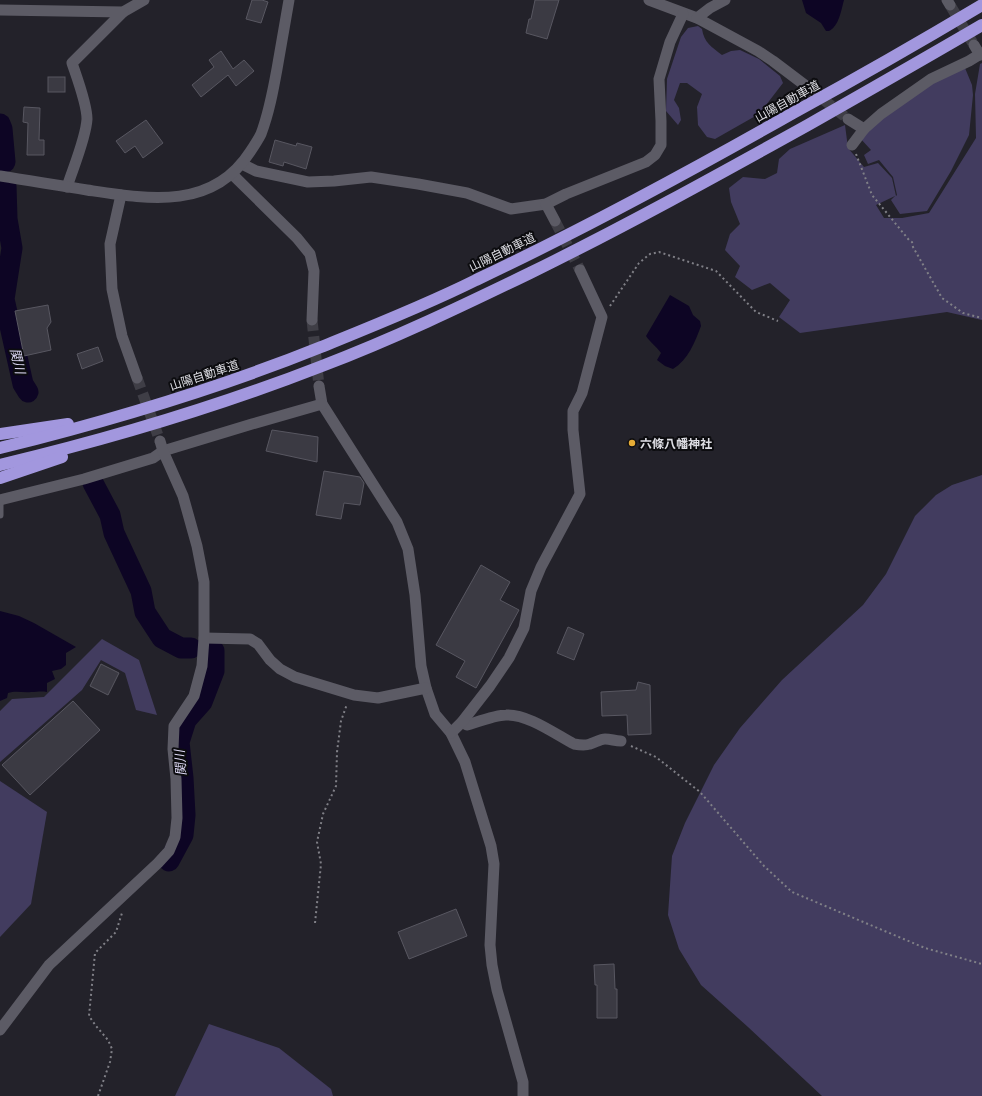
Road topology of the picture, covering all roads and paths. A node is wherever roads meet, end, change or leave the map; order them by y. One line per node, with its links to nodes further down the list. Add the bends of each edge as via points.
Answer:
1 (144, 0): 7 (street)
2 (289, 0): 16 (street, via 266,120 260,136)
3 (649, 0): 8 (street)
4 (725, 0): 9 (street)
5 (982, 5): 32 (highway, 山陽自動車道, via 704,164 473,282 319,348)
6 (0, 10): 7 (street)
7 (123, 12): 19 (street, via 72,63 87,119)
8 (683, 14): 9 (street); 21 (street, via 670,42 659,79 661,145 655,155 646,162)
9 (697, 18): 12 (street, via 773,61)
10 (982, 25): 31 (highway, via 712,179 579,249 391,338 317,368)
11 (979, 51): 14 (street, via 969,61 931,79)
12 (810, 90)
13 (848, 119): 14 (street)
14 (864, 129): 15 (street)
15 (852, 145): 25 (path, via 872,194 912,242 942,298 963,313)
16 (242, 164): 17 (street); 21 (street, via 256,171 308,182 371,177 467,193 511,208)
17 (232, 174): 20 (street, via 199,192 176,198); 26 (street, via 310,254 314,271)
18 (0, 176): 19 (street)
19 (67, 187): 20 (street)
20 (122, 195): 28 (street, via 110,244 112,289 122,336)
21 (546, 204): 22 (street)
22 (555, 221)
23 (580, 270): 24 (street)
24 (602, 317): 27 (path, via 639,263 650,254 659,252 716,271 756,312); 43 (street, via 582,393 573,411 580,494 531,590 524,628 509,658)
25 (982, 318)
26 (312, 320)
27 (778, 321)
28 (137, 378)
29 (319, 386): 30 (street)
30 (322, 404): 34 (street); 41 (street, via 397,522 408,549 421,666)
31 (192, 412): 36 (highway, via 128,432); 37 (highway)
32 (124, 415): 33 (highway); 35 (highway, 山陽自動車道)
33 (0, 434)
34 (162, 446): 38 (street, via 153,458 145,461); 40 (street, via 183,496 197,546 204,582)
35 (0, 448)
36 (0, 465)
37 (0, 478)
38 (0, 500): 39 (lane)
39 (0, 515)
40 (204, 638): 42 (street, via 250,639 258,644 280,670); 46 (street, via 202,666 194,696 174,726 177,818 175,837 169,851)
41 (426, 688): 42 (street, via 378,698); 44 (street, via 435,714)
42 (354, 695): 47 (path, via 348,700 341,721 336,786 323,814 317,842 321,864)
43 (462, 722): 44 (street); 45 (street, via 467,725 514,715 528,719 574,744 590,744 605,739)
44 (451, 733): 51 (street, via 465,762 491,846 494,864 490,945 492,965 523,1082)
45 (621, 742): 48 (path, via 656,757 700,792 764,866 792,892 925,948)
46 (120, 897): 49 (street, via 49,965); 50 (path, via 124,905 116,932 95,953 90,1016 112,1049)
47 (315, 923)
48 (982, 964)
49 (0, 1030)
50 (98, 1096)
51 (523, 1096)

